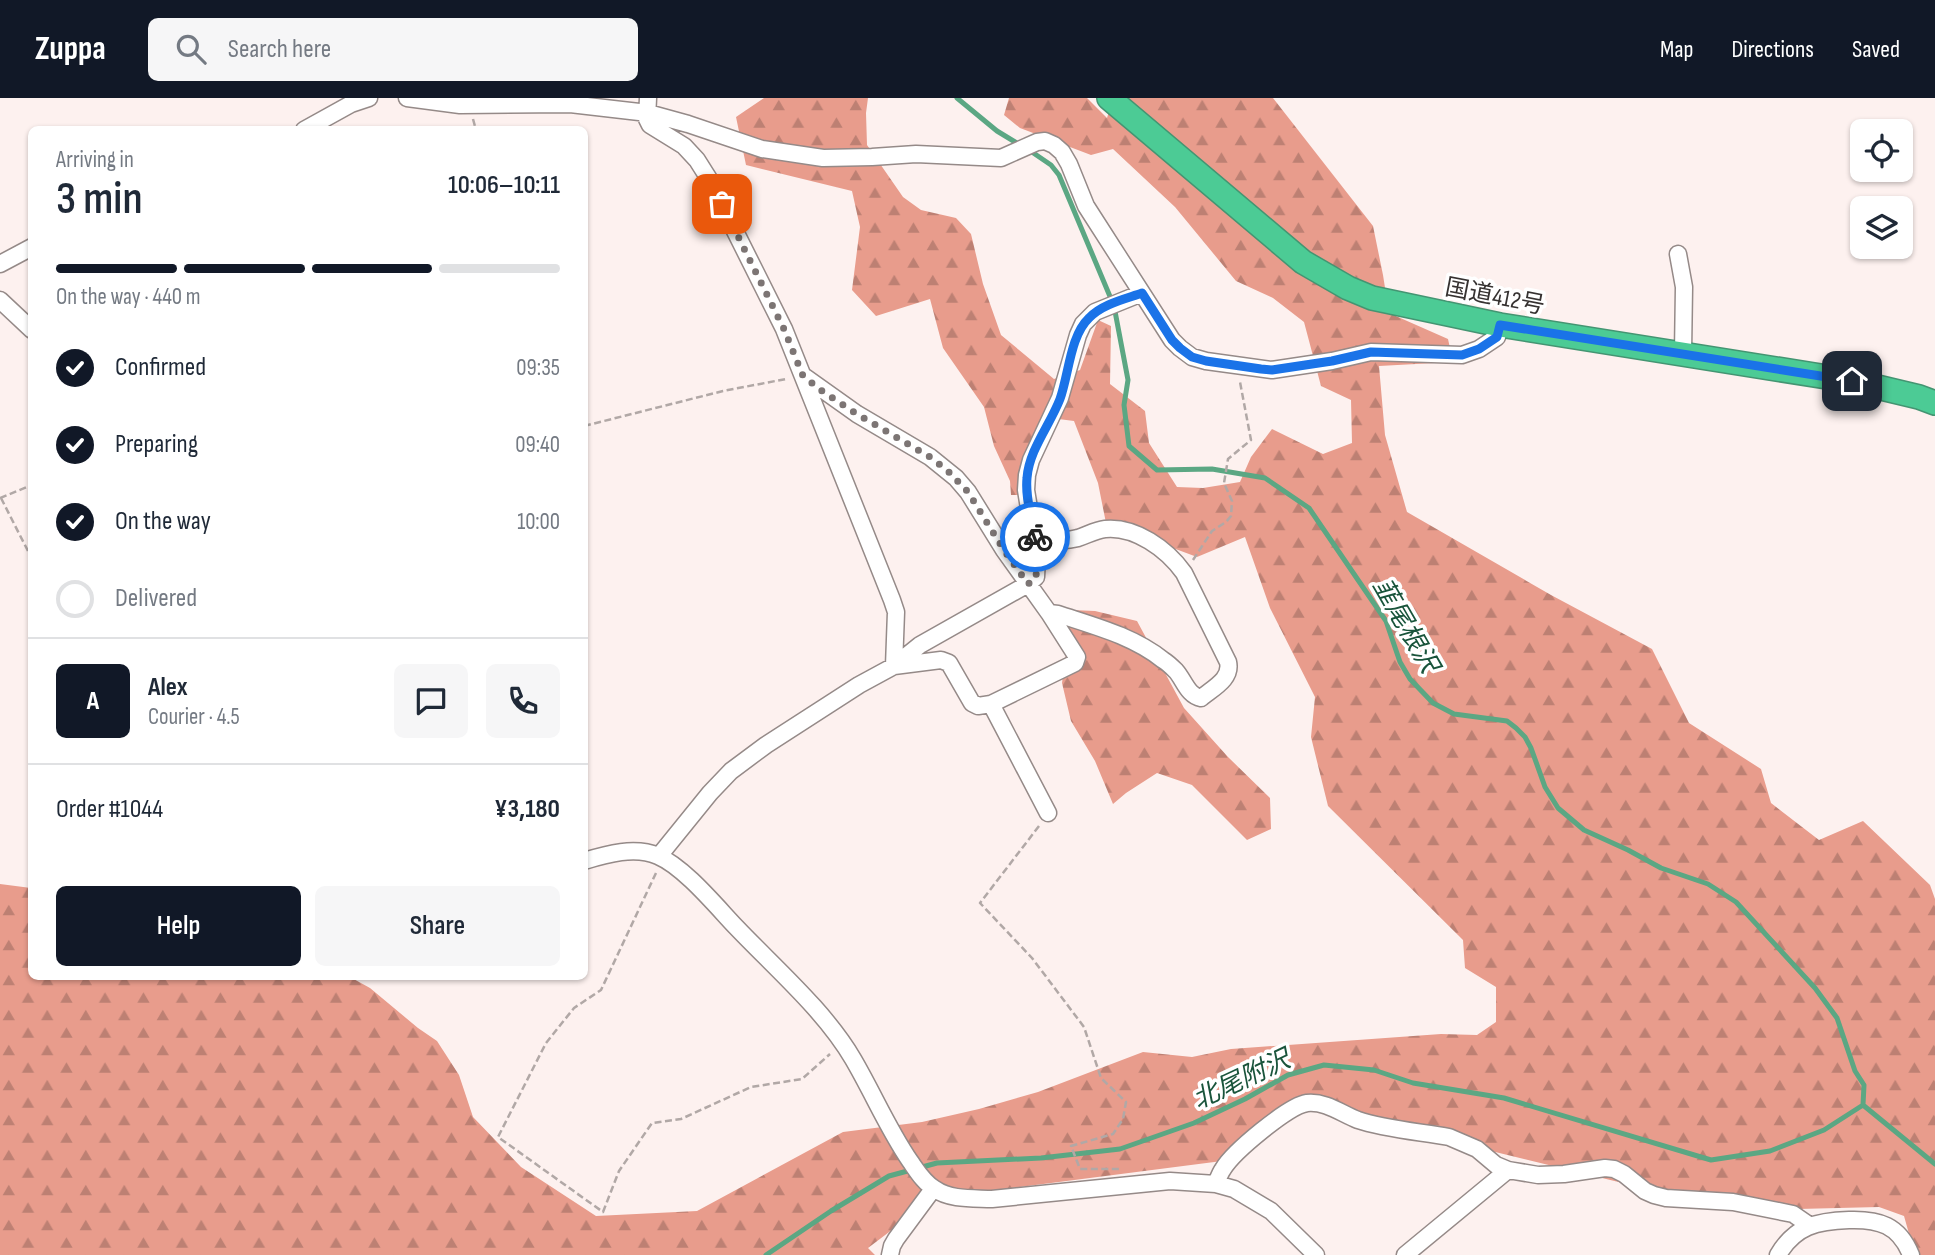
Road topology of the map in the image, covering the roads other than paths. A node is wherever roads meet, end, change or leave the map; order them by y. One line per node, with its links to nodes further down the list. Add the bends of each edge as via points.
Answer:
1 (369, 98): 5 (street)
2 (407, 98): 4 (street, via 460,106)
3 (1109, 98): 11 (highway, 国道412号, via 1303,262 1372,298)
4 (648, 105): 9 (street, via 762,149 823,158 916,154 1001,158 1045,141 1062,152 1086,206); 14 (street, via 650,125 684,146 709,179)
5 (311, 126)
6 (28, 249): 8 (street)
7 (1678, 254): 13 (street, via 1684,287)
8 (0, 264)
9 (1142, 293): 11 (street, via 1172,340 1192,357 1272,370 1371,352 1462,355 1497,337); 16 (street, via 1089,317 1077,335 1060,398 1027,475)
10 (0, 300): 12 (street)
11 (1500, 325): 13 (highway, 国道412号)
12 (28, 326)
13 (1683, 353): 15 (highway, 国道412号, via 1852,381)
14 (803, 376): 17 (street, via 947,470 968,492); 19 (street, via 896,612)
15 (1933, 400)
16 (1035, 536): 17 (street, via 1036,578); 18 (street, via 1053,541 1101,530 1137,534 1175,560 1230,668 1201,698 1192,695 1176,671 1152,651 1119,635)
17 (1028, 584): 18 (street); 19 (street, via 920,645)
18 (1049, 613): 20 (street, via 1077,657 1075,663)
19 (894, 666): 20 (street, via 941,660 948,663 972,703); 22 (street, via 800,722 731,771)
20 (991, 704): 21 (street)
21 (1048, 813)
22 (659, 856): 23 (street, via 634,852); 26 (street, via 699,888 825,1020 842,1042 893,1136)
23 (588, 859)
24 (1508, 1170): 25 (street, via 1449,1137 1369,1123 1326,1105 1305,1103 1266,1126 1224,1167); 27 (street, via 1538,1175 1614,1169 1654,1195 1793,1214); 30 (street)
25 (1216, 1184): 26 (street, via 1170,1181 992,1199 963,1198); 29 (street, via 1271,1211)
26 (933, 1189): 28 (street, via 896,1239)
27 (1809, 1225): 31 (street); 32 (street, via 1866,1219 1879,1222 1906,1242)
28 (890, 1255)
29 (1316, 1255)
30 (1405, 1255)
31 (1778, 1255)
32 (1911, 1255)

